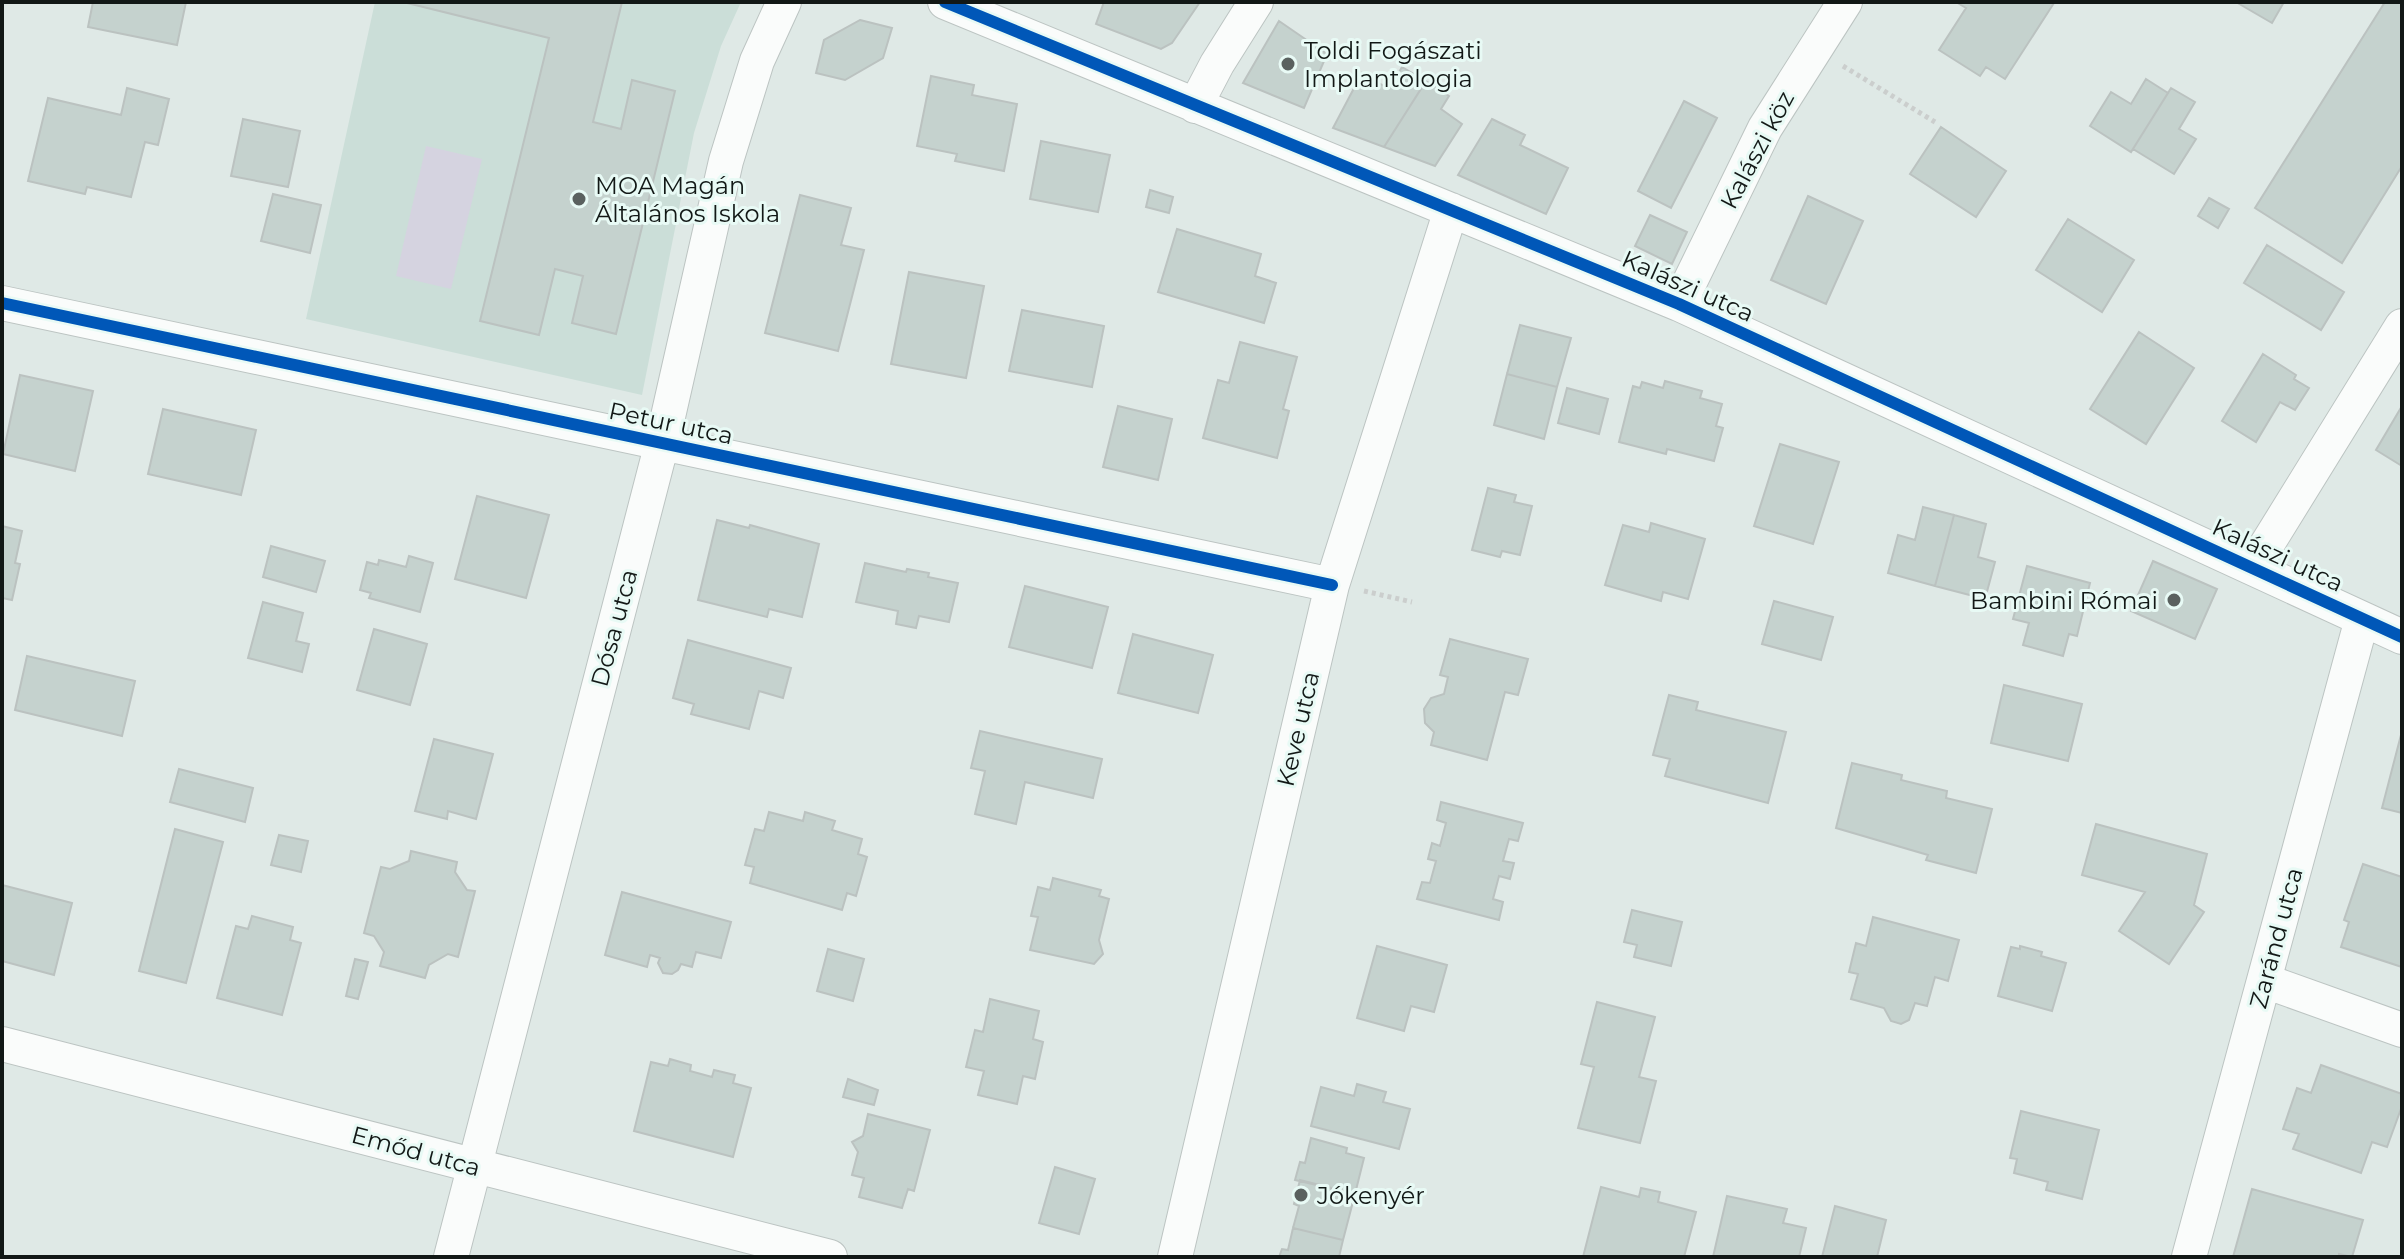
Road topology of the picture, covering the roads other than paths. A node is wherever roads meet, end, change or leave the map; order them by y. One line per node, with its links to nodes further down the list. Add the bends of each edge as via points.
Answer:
1 (784, 2): 10 (street, Dósa utca, via 757,61 726,161)
2 (945, 2): 5 (street, Kalászi utca)
3 (1256, 2): 5 (street)
4 (1845, 2): 8 (street, Kalászi köz, via 1765,128)
5 (1195, 106): 6 (street, Kalászi utca)
6 (1451, 210): 8 (street, Kalászi utca); 12 (street, Keve utca)
7 (2, 303): 10 (street, Petur utca)
8 (1679, 304): 11 (street, Kalászi utca)
9 (2402, 326): 11 (street)
10 (662, 443): 12 (street, Petur utca); 18 (street, Dósa utca)
11 (2253, 567): 13 (street, Kalászi utca)
12 (1332, 585): 21 (street, Keve utca)
13 (2362, 619): 14 (street, Kalászi utca); 15 (street, Zaránd utca)
14 (2402, 637)
15 (2265, 981): 16 (street); 22 (street, Zaránd utca)
16 (2402, 1030)
17 (2, 1044): 18 (street, Emőd utca)
18 (475, 1166): 19 (street, Dósa utca); 20 (street, Emőd utca)
19 (451, 1257)
20 (830, 1257)
21 (1175, 1257)
22 (2189, 1257)

